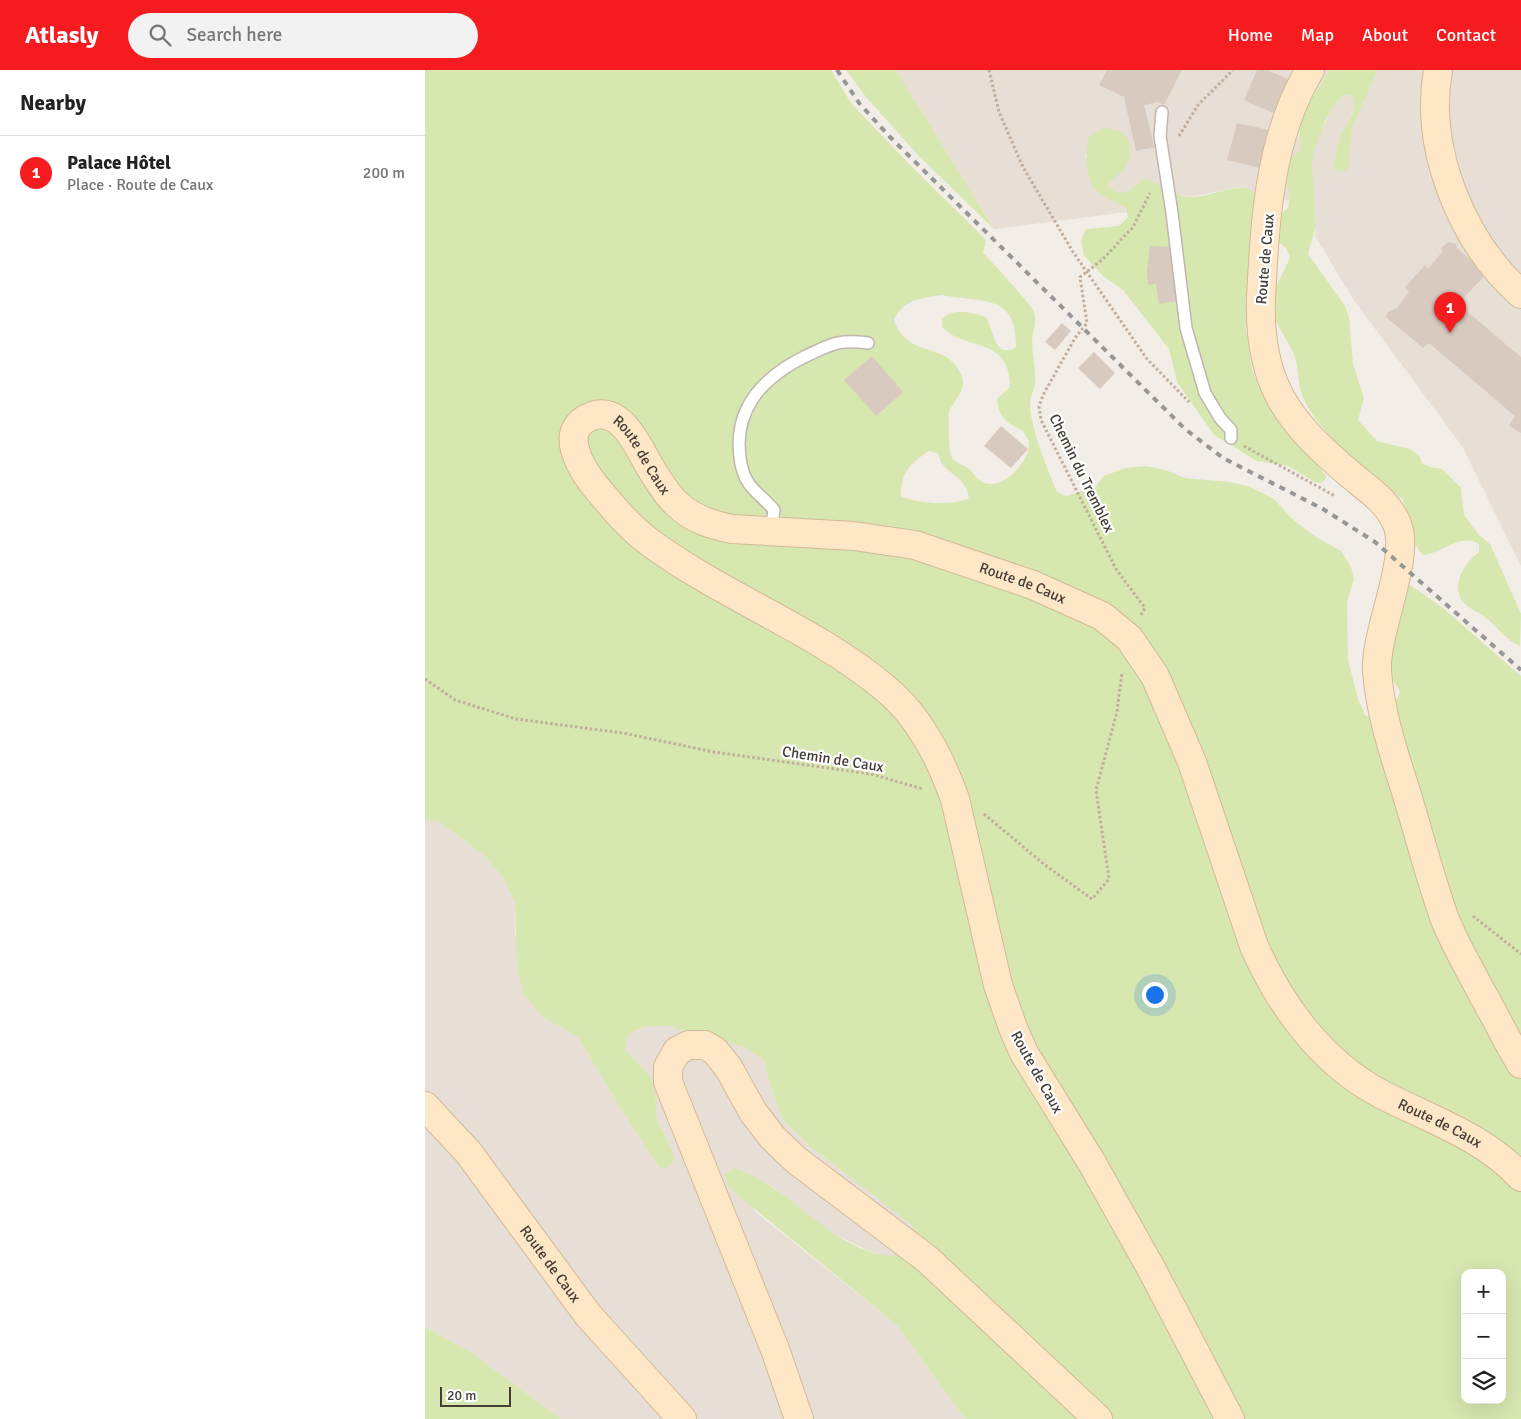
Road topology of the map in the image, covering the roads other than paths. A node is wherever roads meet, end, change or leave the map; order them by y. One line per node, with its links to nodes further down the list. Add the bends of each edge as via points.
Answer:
1 (1310, 70): 8 (street, Route de Caux, via 1288,114 1274,166 1263,261 1262,342 1269,374 1285,407 1318,445 1371,490 1393,516 1400,537 1396,572 1377,660 1387,727 1445,918 1459,951)
2 (1438, 70): 4 (street, via 1435,114 1450,183 1469,229 1482,250)
3 (1162, 112): 6 (lane, via 1160,136 1173,213 1185,328 1205,393 1231,430)
4 (1521, 294)
5 (868, 343): 7 (lane, via 846,340 802,358 776,373 758,389 748,406 742,423 741,465 751,488 774,510)
6 (1231, 438)
7 (771, 531): 10 (street, Route de Caux, via 886,540 948,555 1081,604 1129,638 1155,676 1192,762 1254,946 1282,999 1303,1028 1332,1060 1354,1078 1467,1136); 14 (street, Route de Caux, via 732,529 695,518 666,492 633,435 615,419 603,414 577,426 574,450 580,466 630,526 740,600 813,640 888,690 916,722 945,772 955,799 998,985 1013,1028 1039,1079 1092,1163 1148,1262)
8 (1521, 1064)
9 (425, 1106): 11 (street, Route de Caux, via 468,1152 588,1315)
10 (1521, 1177)
11 (682, 1419)
12 (799, 1419): 13 (street, via 776,1352 667,1082 668,1067 677,1051 689,1045 705,1045 715,1051 773,1138 796,1160 927,1259)
13 (1098, 1419)
14 (1230, 1419)

